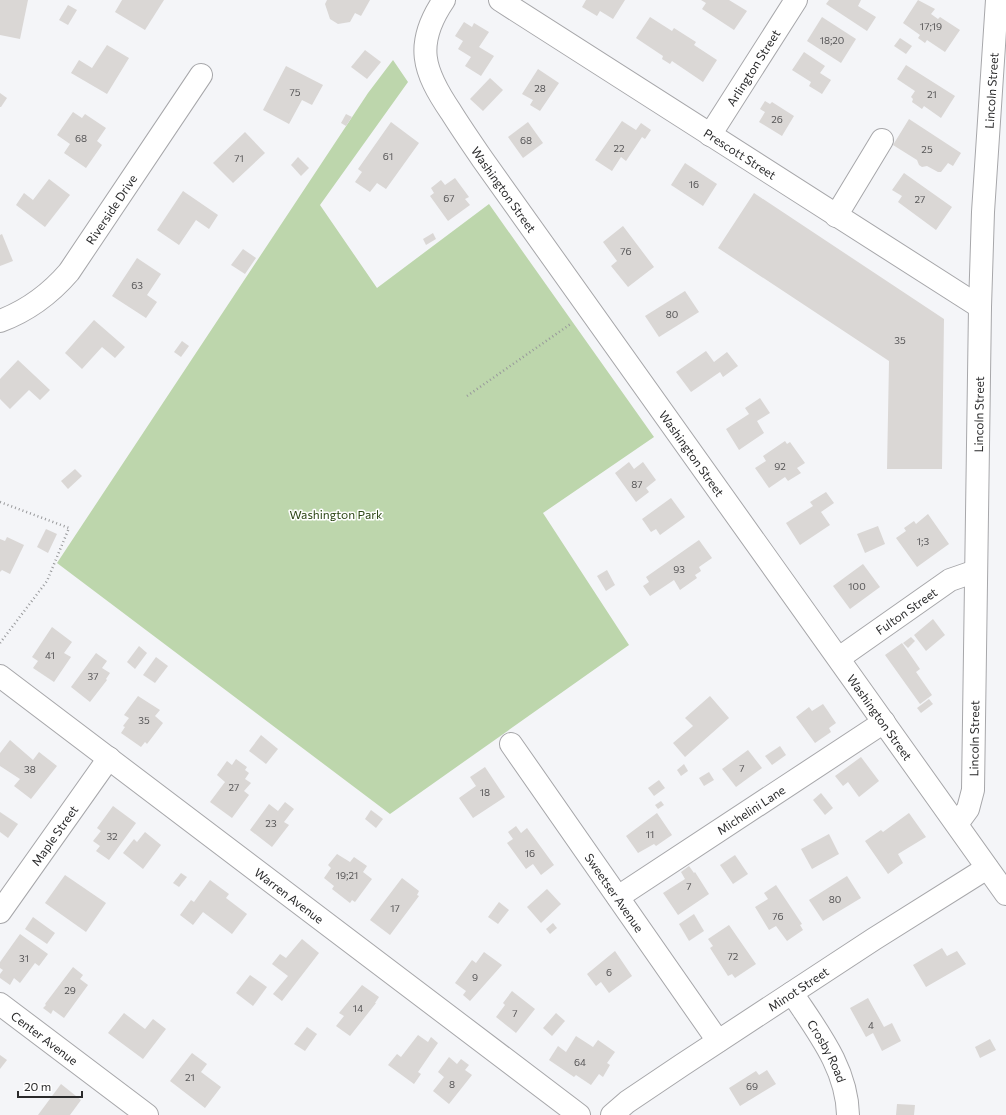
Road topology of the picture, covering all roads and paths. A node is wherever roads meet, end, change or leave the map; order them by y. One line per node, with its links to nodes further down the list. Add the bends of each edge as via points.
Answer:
1 (444, 0): 10 (street, Washington Street, via 431,22 426,40 426,59 433,83 483,160)
2 (500, 0): 6 (street, Prescott Street)
3 (796, 0): 6 (street, Arlington Street)
4 (997, 0): 9 (street, Lincoln Street, via 983,212)
5 (201, 75): 11 (street, Riverside Drive, via 69,272 53,290 34,304)
6 (710, 135): 8 (street, Prescott Street)
7 (882, 140): 8 (street)
8 (836, 216): 9 (street, Prescott Street)
9 (980, 307): 14 (street, Lincoln Street)
10 (590, 310): 12 (path); 16 (street, Washington Street)
11 (0, 321)
12 (466, 396)
13 (0, 502): 15 (path, via 69,528 47,581)
14 (976, 571): 16 (street, Fulton Street, via 950,580); 21 (street, Lincoln Street, via 973,790 970,805)
15 (0, 643)
16 (840, 658): 18 (street, Washington Street)
17 (0, 676): 20 (street, Warren Avenue)
18 (884, 722): 21 (street, Washington Street); 24 (street, Michelini Lane)
19 (511, 744): 24 (street, Sweetser Avenue)
20 (109, 758): 25 (street, Maple Street); 30 (street, Warren Avenue)
21 (957, 824): 22 (street, Washington Street)
22 (987, 868): 23 (street, Washington Street); 26 (street, Minot Street)
23 (1006, 894)
24 (618, 897): 28 (street, Sweetser Avenue)
25 (0, 912)
26 (792, 993): 28 (street, Minot Street); 32 (street, Crosby Road, via 838,1066)
27 (0, 1004): 29 (street, Center Avenue)
28 (718, 1041): 31 (street, Minot Street, via 627,1102)
29 (147, 1115)
30 (579, 1115)
31 (612, 1115)
32 (848, 1115)

